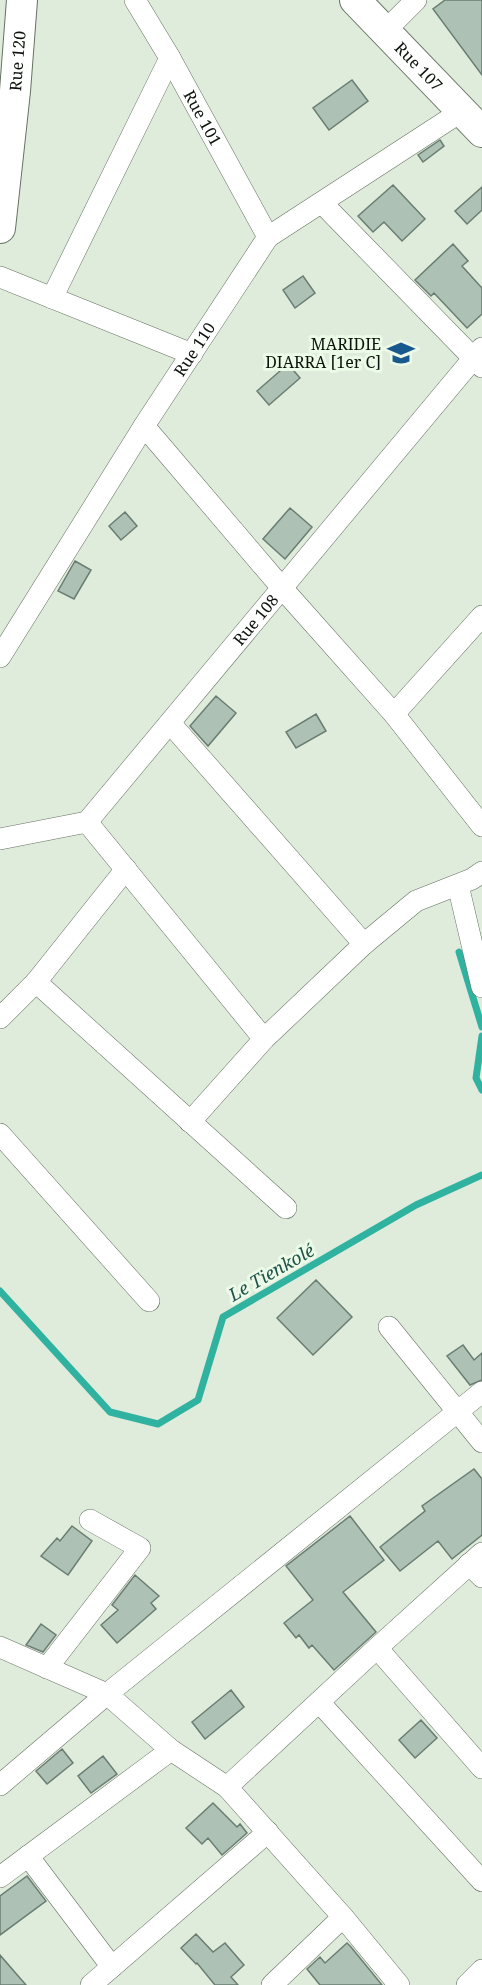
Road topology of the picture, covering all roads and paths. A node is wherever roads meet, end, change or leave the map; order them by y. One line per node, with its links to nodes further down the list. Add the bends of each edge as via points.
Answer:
1 (22, 0): 7 (main road, Rue 120)
2 (135, 0): 6 (street, Rue 101)
3 (355, 0): 5 (main road, Rue 107)
4 (416, 0): 5 (street)
5 (385, 31): 8 (main road, Rue 107)
6 (170, 58): 11 (street, Rue 101); 13 (street)
7 (8, 99): 10 (main road, Rue 120)
8 (472, 122): 9 (street, Rue 110)
9 (322, 202): 11 (street, Rue 110); 15 (street)
10 (0, 228)
11 (268, 237): 14 (street, Rue 110)
12 (0, 277): 13 (street)
13 (52, 298): 14 (street)
14 (192, 354): 16 (street, Rue 110)
15 (479, 358): 17 (street, Rue 108)
16 (144, 426): 17 (street); 19 (street, Rue 110)
17 (282, 588): 20 (street); 21 (street, Rue 108)
18 (482, 616): 20 (street)
19 (0, 657)
20 (394, 714): 23 (street)
21 (170, 723): 22 (street, Rue 108); 27 (street)
22 (87, 822): 24 (street); 25 (street)
23 (482, 826)
24 (0, 839)
25 (126, 869): 28 (street); 31 (street)
26 (474, 881): 27 (street, via 416,901); 29 (street)
27 (364, 944): 31 (street)
28 (36, 982): 30 (street); 32 (street)
29 (482, 987)
30 (0, 1018)
31 (264, 1038): 32 (street)
32 (190, 1122): 34 (street)
33 (0, 1134): 35 (street)
34 (286, 1208)
35 (149, 1301)
36 (389, 1327): 38 (street)
37 (482, 1392): 38 (street)
38 (458, 1412): 39 (street); 45 (street)
39 (482, 1442)
40 (90, 1520): 44 (street, via 140,1548)
41 (478, 1565): 43 (street)
42 (0, 1647): 44 (street)
43 (377, 1648): 46 (street); 48 (street)
44 (47, 1668): 45 (street)
45 (107, 1694): 47 (street); 49 (street)
46 (319, 1702): 50 (street); 54 (street)
47 (171, 1750): 50 (street); 52 (street)
48 (482, 1767)
49 (0, 1785)
50 (227, 1787): 51 (street)
51 (268, 1833): 55 (street); 56 (street)
52 (28, 1856): 53 (street); 56 (street)
53 (0, 1877)
54 (482, 1881)
55 (343, 1917): 59 (street); 60 (street)
56 (112, 1967): 58 (street)
57 (482, 1970): 61 (street)
58 (91, 1985)
59 (272, 1985)
60 (399, 1985)
61 (467, 1985)

